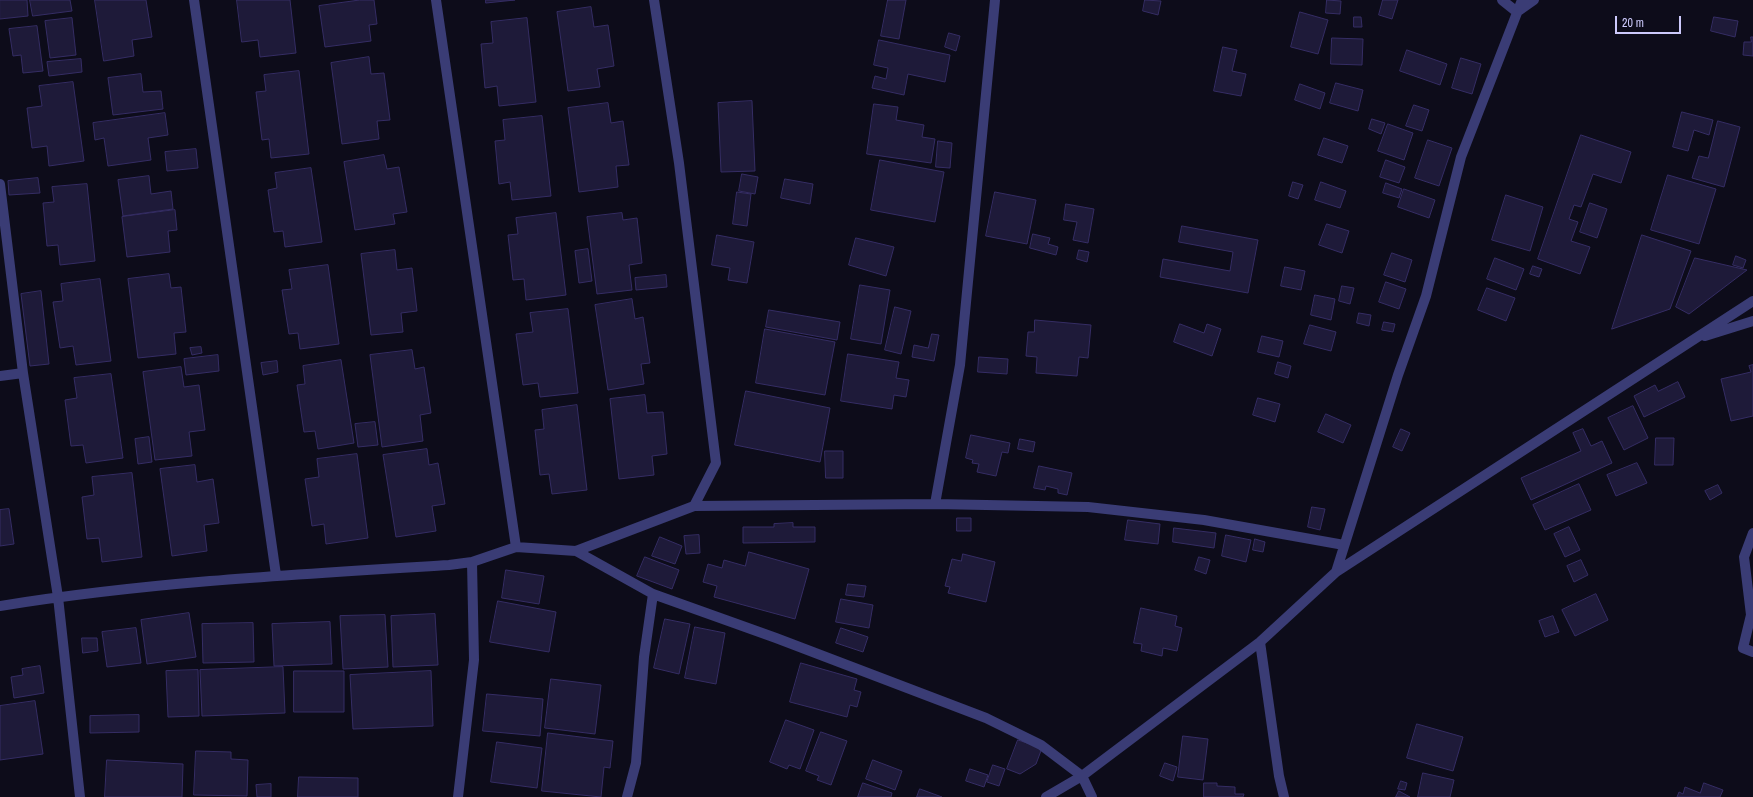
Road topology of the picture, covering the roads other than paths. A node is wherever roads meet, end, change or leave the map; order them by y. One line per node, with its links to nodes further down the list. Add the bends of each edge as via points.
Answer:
1 (194, 0): 23 (street)
2 (436, 0): 19 (street)
3 (654, 0): 16 (street, via 679,163 716,463)
4 (995, 0): 15 (street, via 960,366)
5 (1502, 0): 8 (street)
6 (1522, 0): 8 (street)
7 (1534, 0): 8 (street)
8 (1517, 12): 18 (street, via 1461,157 1426,296)
9 (0, 184): 13 (street)
10 (1753, 301): 12 (street)
11 (1753, 321): 12 (street)
12 (1694, 340): 22 (street)
13 (23, 373): 14 (street); 25 (street)
14 (0, 376)
15 (935, 504): 16 (street); 18 (street, via 1088,507 1204,520)
16 (694, 506): 20 (street)
17 (1753, 532): 28 (street, via 1744,557 1751,615 1743,648)
18 (1344, 545): 22 (street)
19 (516, 547): 20 (street); 21 (street)
20 (576, 551): 24 (street)
21 (472, 562): 23 (street); 31 (street, via 474,660)
22 (1336, 572): 27 (street)
23 (276, 575): 25 (street)
24 (653, 594): 29 (street, via 986,718 1041,745); 32 (street, via 644,657 636,763)
25 (58, 597): 26 (street); 30 (street)
26 (0, 606)
27 (1260, 642): 29 (street); 35 (street)
28 (1753, 652)
29 (1082, 776): 33 (street); 34 (street)
30 (80, 797)
31 (458, 797)
32 (628, 797)
33 (1046, 797)
34 (1092, 797)
35 (1284, 797)

